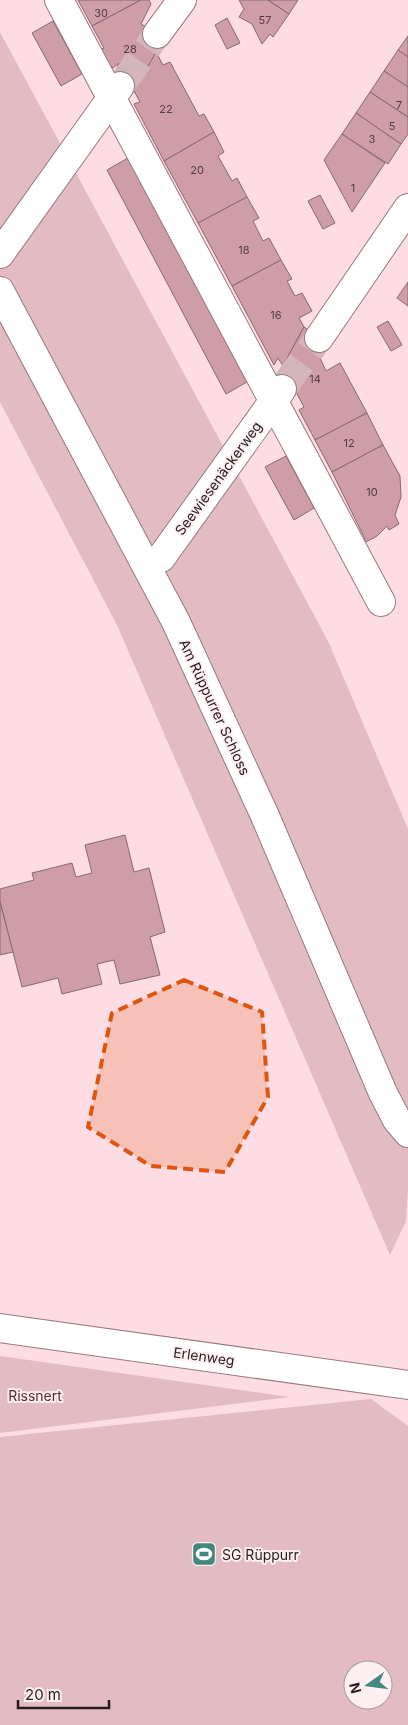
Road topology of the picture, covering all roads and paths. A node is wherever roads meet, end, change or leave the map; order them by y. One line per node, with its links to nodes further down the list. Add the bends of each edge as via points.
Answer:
1 (59, 0): 4 (street)
2 (182, 0): 3 (street)
3 (157, 34)
4 (117, 91): 6 (street); 9 (street)
5 (408, 208): 8 (street)
6 (0, 254)
7 (0, 291): 10 (street, Am Rüppurrer Schloss)
8 (319, 338)
9 (279, 393): 10 (street, Seewiesenäckerweg, via 161,558); 11 (street)
10 (147, 564): 12 (street, Am Rüppurrer Schloss, via 264,816 383,1094)
11 (381, 602)
12 (408, 1133)
13 (0, 1328): 14 (street, Erlenweg)
14 (408, 1384)

